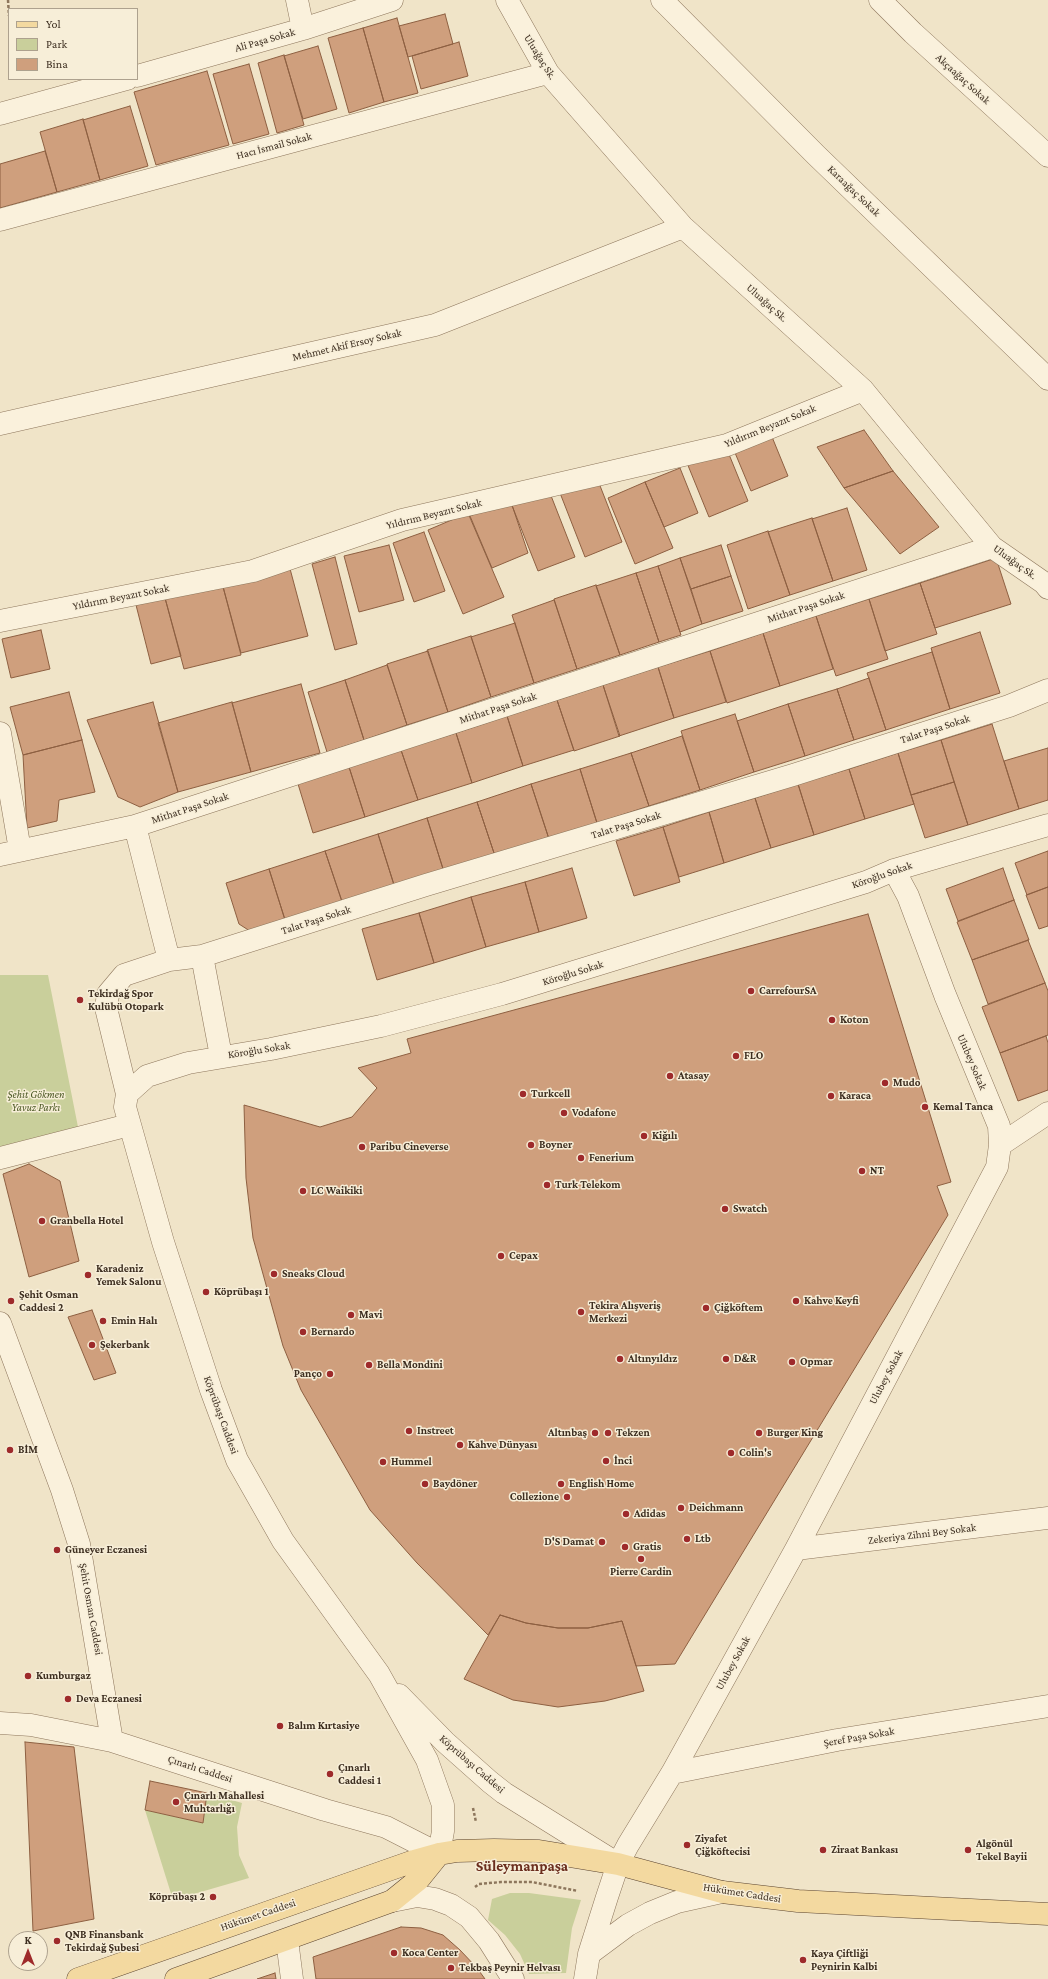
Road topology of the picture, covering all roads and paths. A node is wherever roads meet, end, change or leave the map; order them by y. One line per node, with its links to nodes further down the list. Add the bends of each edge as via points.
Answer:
1 (297, 0): 6 (street)
2 (392, 0): 6 (street, Ali Paşa Sokak)
3 (507, 0): 7 (street, Uluağaç Sk.)
4 (662, 0): 14 (street, Karaağaç Sokak, via 822,160)
5 (880, 0): 11 (street, Akçaağaç Sokak)
6 (303, 29): 8 (street, Ali Paşa Sokak)
7 (548, 73): 12 (street, Hacı İsmail Sokak); 13 (street, Uluağaç Sk.)
8 (138, 76)
9 (123, 80): 10 (street)
10 (0, 114)
11 (1048, 156)
12 (0, 220)
13 (683, 227): 15 (street, Uluağaç Sk.); 16 (street, Mehmet Akif Ersoy Sokak, via 435,325)
14 (1048, 379)
15 (863, 390): 17 (street, Uluağaç Sk.); 19 (street, Yıldırım Beyazıt Sokak, via 727,445 402,520 253,571)
16 (0, 424)
17 (992, 546): 18 (street, Uluağaç Sk.); 23 (street, Mithat Paşa Sokak)
18 (1047, 584)
19 (0, 621)
20 (1048, 690): 26 (street, Talat Paşa Sokak, via 1008,706 793,775 426,885)
21 (0, 733): 24 (street)
22 (1048, 825): 25 (street, Köroğlu Sokak)
23 (135, 826): 24 (street, Mithat Paşa Sokak); 27 (street)
24 (10, 853)
25 (894, 870): 28 (street, Köroğlu Sokak, via 859,884 502,994 332,1037); 32 (street, Ulubey Sokak, via 908,896 945,995 999,1126)
26 (202, 956): 27 (street, Talat Paşa Sokak); 28 (street)
27 (169, 960): 29 (street, Talat Paşa Sokak, via 124,975 108,994 106,1008)
28 (221, 1056): 29 (street, Köroğlu Sokak, via 147,1076)
29 (127, 1094): 31 (street, via 125,1107)
30 (1048, 1113): 32 (street)
31 (129, 1125): 33 (street); 37 (street, Köprübaşı Caddesi, via 190,1330 237,1460 283,1541)
32 (1000, 1145): 36 (street, Ulubey Sokak, via 997,1167)
33 (0, 1158)
34 (0, 1323): 40 (street, Şehit Osman Caddesi, via 62,1490 79,1544)
35 (1048, 1518): 36 (street, Zekeriya Zihni Bey Sokak)
36 (796, 1549): 41 (street, Ulubey Sokak)
37 (379, 1674): 44 (street, Köprübaşı Caddesi, via 427,1760 443,1805 444,1831); 45 (street, Köprübaşı Caddesi, via 445,1742 490,1782)
38 (1048, 1706): 41 (street, Şeref Paşa Sokak, via 836,1740)
39 (0, 1722): 40 (street, Çınarlı Caddesi, via 31,1725)
40 (112, 1741): 44 (street, Çınarlı Caddesi, via 325,1810 386,1827)
41 (672, 1773): 45 (street, Ulubey Sokak)
42 (472, 1803): 43 (path)
43 (476, 1829)
44 (439, 1854): 45 (main road, Hükümet Caddesi, via 494,1850 539,1851); 49 (main road, via 418,1880); 53 (main road, Hükümet Caddesi)
45 (618, 1864): 48 (main road, Hükümet Caddesi); 52 (street, Ulubey Sokak)
46 (473, 1888): 47 (path, via 479,1884 532,1882)
47 (582, 1892)
48 (722, 1892): 50 (main road, Hükümet Caddesi, via 798,1901); 52 (street, via 677,1902 650,1913 628,1925)
49 (392, 1901): 51 (main road); 56 (street, via 417,1896 435,1898 469,1917 489,1941)
50 (1048, 1914)
51 (287, 1940): 54 (main road); 55 (street)
52 (589, 1954): 57 (street, Ulubey Sokak)
53 (78, 1979)
54 (176, 1979)
55 (292, 1979)
56 (513, 1979)
57 (585, 1979)

